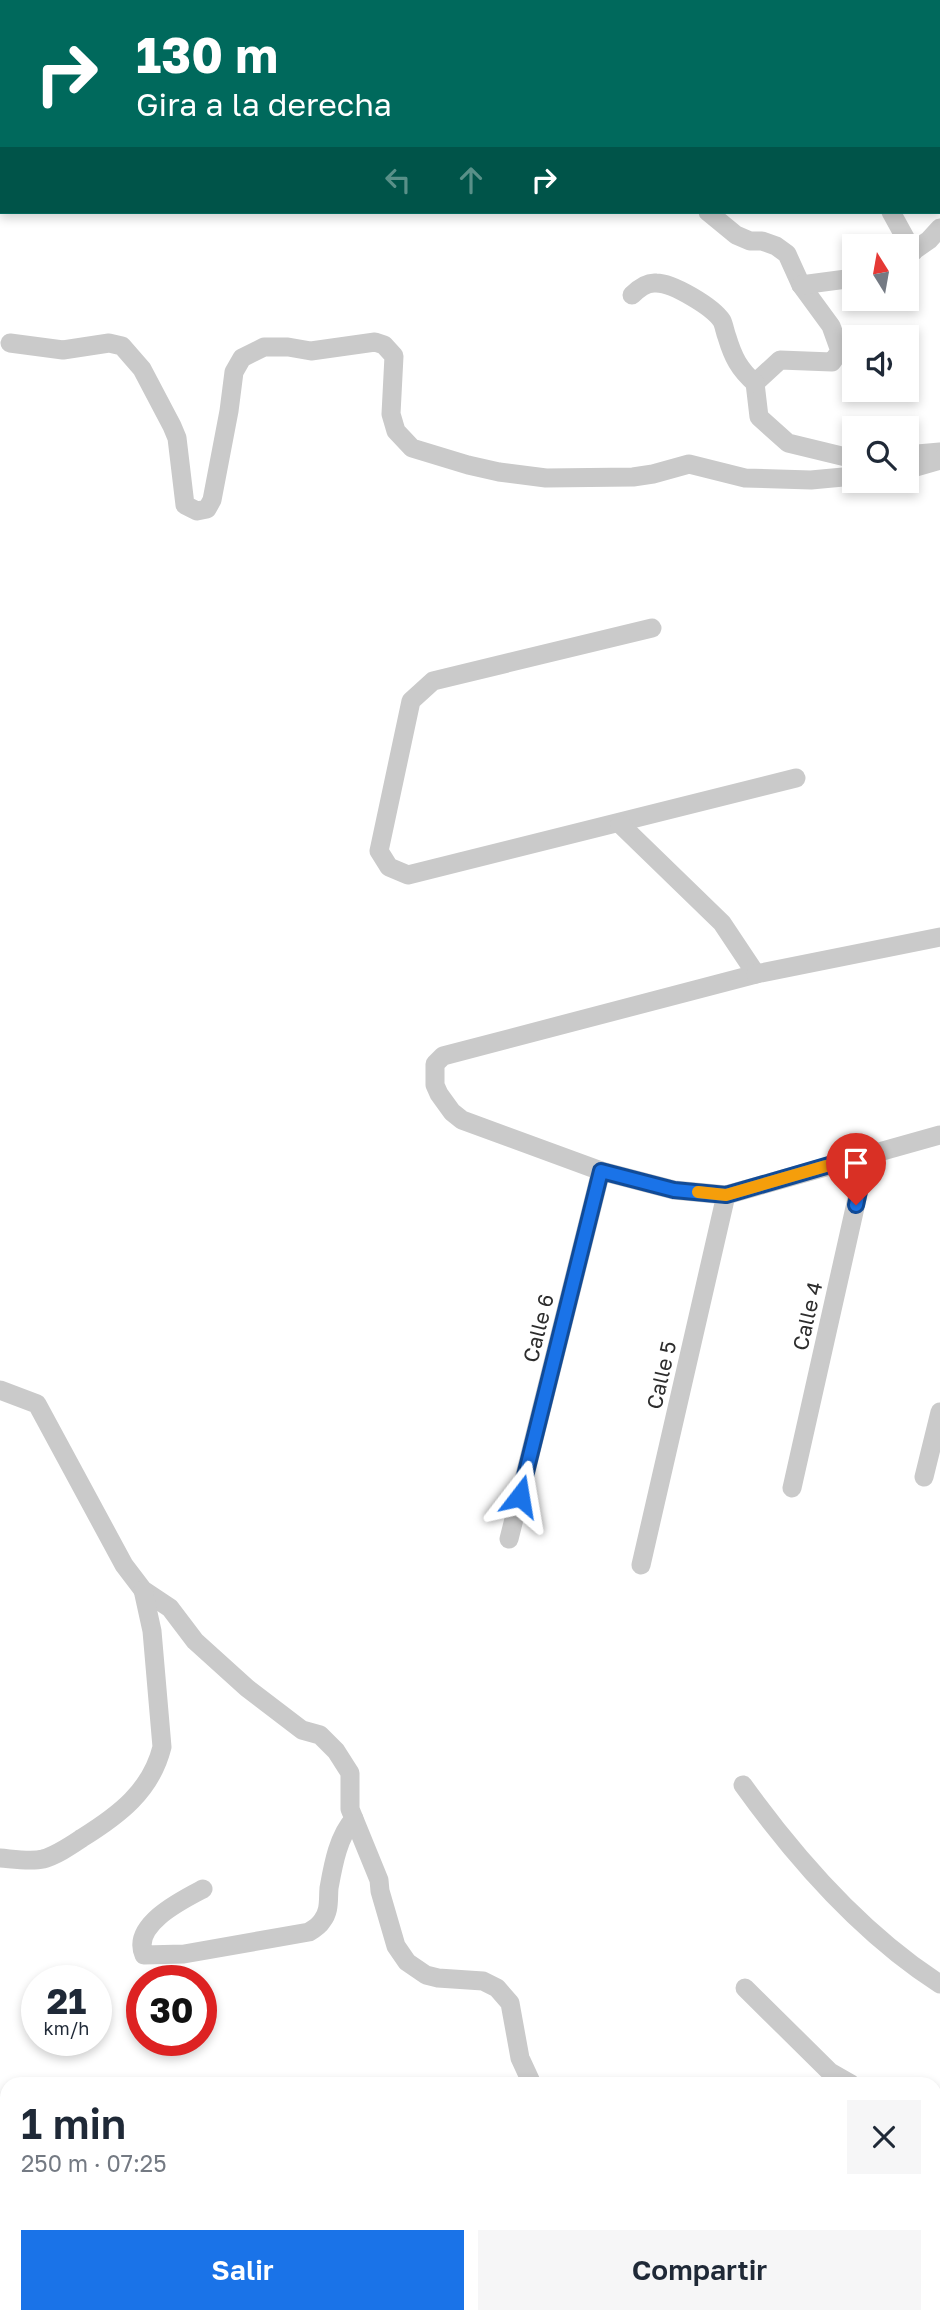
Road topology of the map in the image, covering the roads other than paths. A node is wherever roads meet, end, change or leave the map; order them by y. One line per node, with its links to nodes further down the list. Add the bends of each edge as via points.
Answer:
1 (710, 214): 7 (street, via 736,235 782,250)
2 (892, 214): 4 (street)
3 (940, 228): 5 (street)
4 (901, 234)
5 (919, 246)
6 (842, 280): 7 (street)
7 (801, 285): 10 (street, via 831,326 840,351 832,362 780,360)
8 (632, 295): 10 (street, via 655,282 679,289 706,306 722,321 731,354)
9 (10, 343): 16 (street, via 63,350 109,343 122,346 142,369 172,426 184,502 197,511 207,509 212,500 234,372 242,358 273,346 310,351 376,342 384,345 394,356 391,414 404,441 430,455 499,472 546,478 632,477 690,464 745,478)
10 (755, 383): 13 (street, via 759,417 789,443)
11 (940, 452): 12 (street)
12 (919, 454)
13 (842, 456)
14 (940, 460): 15 (street)
15 (919, 467)
16 (842, 477)
17 (652, 628): 19 (street, via 433,681 411,701 379,851 389,867 408,875)
18 (796, 778): 19 (street)
19 (620, 824): 21 (street, via 722,923)
20 (940, 937): 21 (street)
21 (756, 974): 24 (street, via 443,1056 436,1064 439,1094 462,1120)
22 (940, 1135): 23 (street)
23 (867, 1154): 25 (street); 29 (street, Calle 4)
24 (601, 1171): 25 (street, via 674,1190); 30 (street, Calle 6)
25 (726, 1195): 31 (street, Calle 5)
26 (0, 1391): 32 (street, via 37,1404 124,1565)
27 (940, 1412): 28 (street)
28 (925, 1477)
29 (792, 1488)
30 (509, 1539)
31 (640, 1565)
32 (143, 1590): 34 (street, via 170,1608 195,1641 247,1688 302,1730 320,1735 336,1751 351,1778 348,1802); 35 (street, via 152,1631 162,1747 151,1777 113,1818 65,1849 42,1859)
33 (743, 1785): 37 (street, via 848,1908 906,1962)
34 (354, 1819): 36 (street, via 334,1862 327,1912 316,1927 184,1954 144,1955 142,1940 148,1927); 39 (street, via 379,1880 400,1953 426,1975 483,1981 497,1988 510,2003 520,2058)
35 (0, 1858)
36 (203, 1889)
37 (940, 1984)
38 (745, 1988): 40 (street)
39 (529, 2077)
40 (839, 2077)

